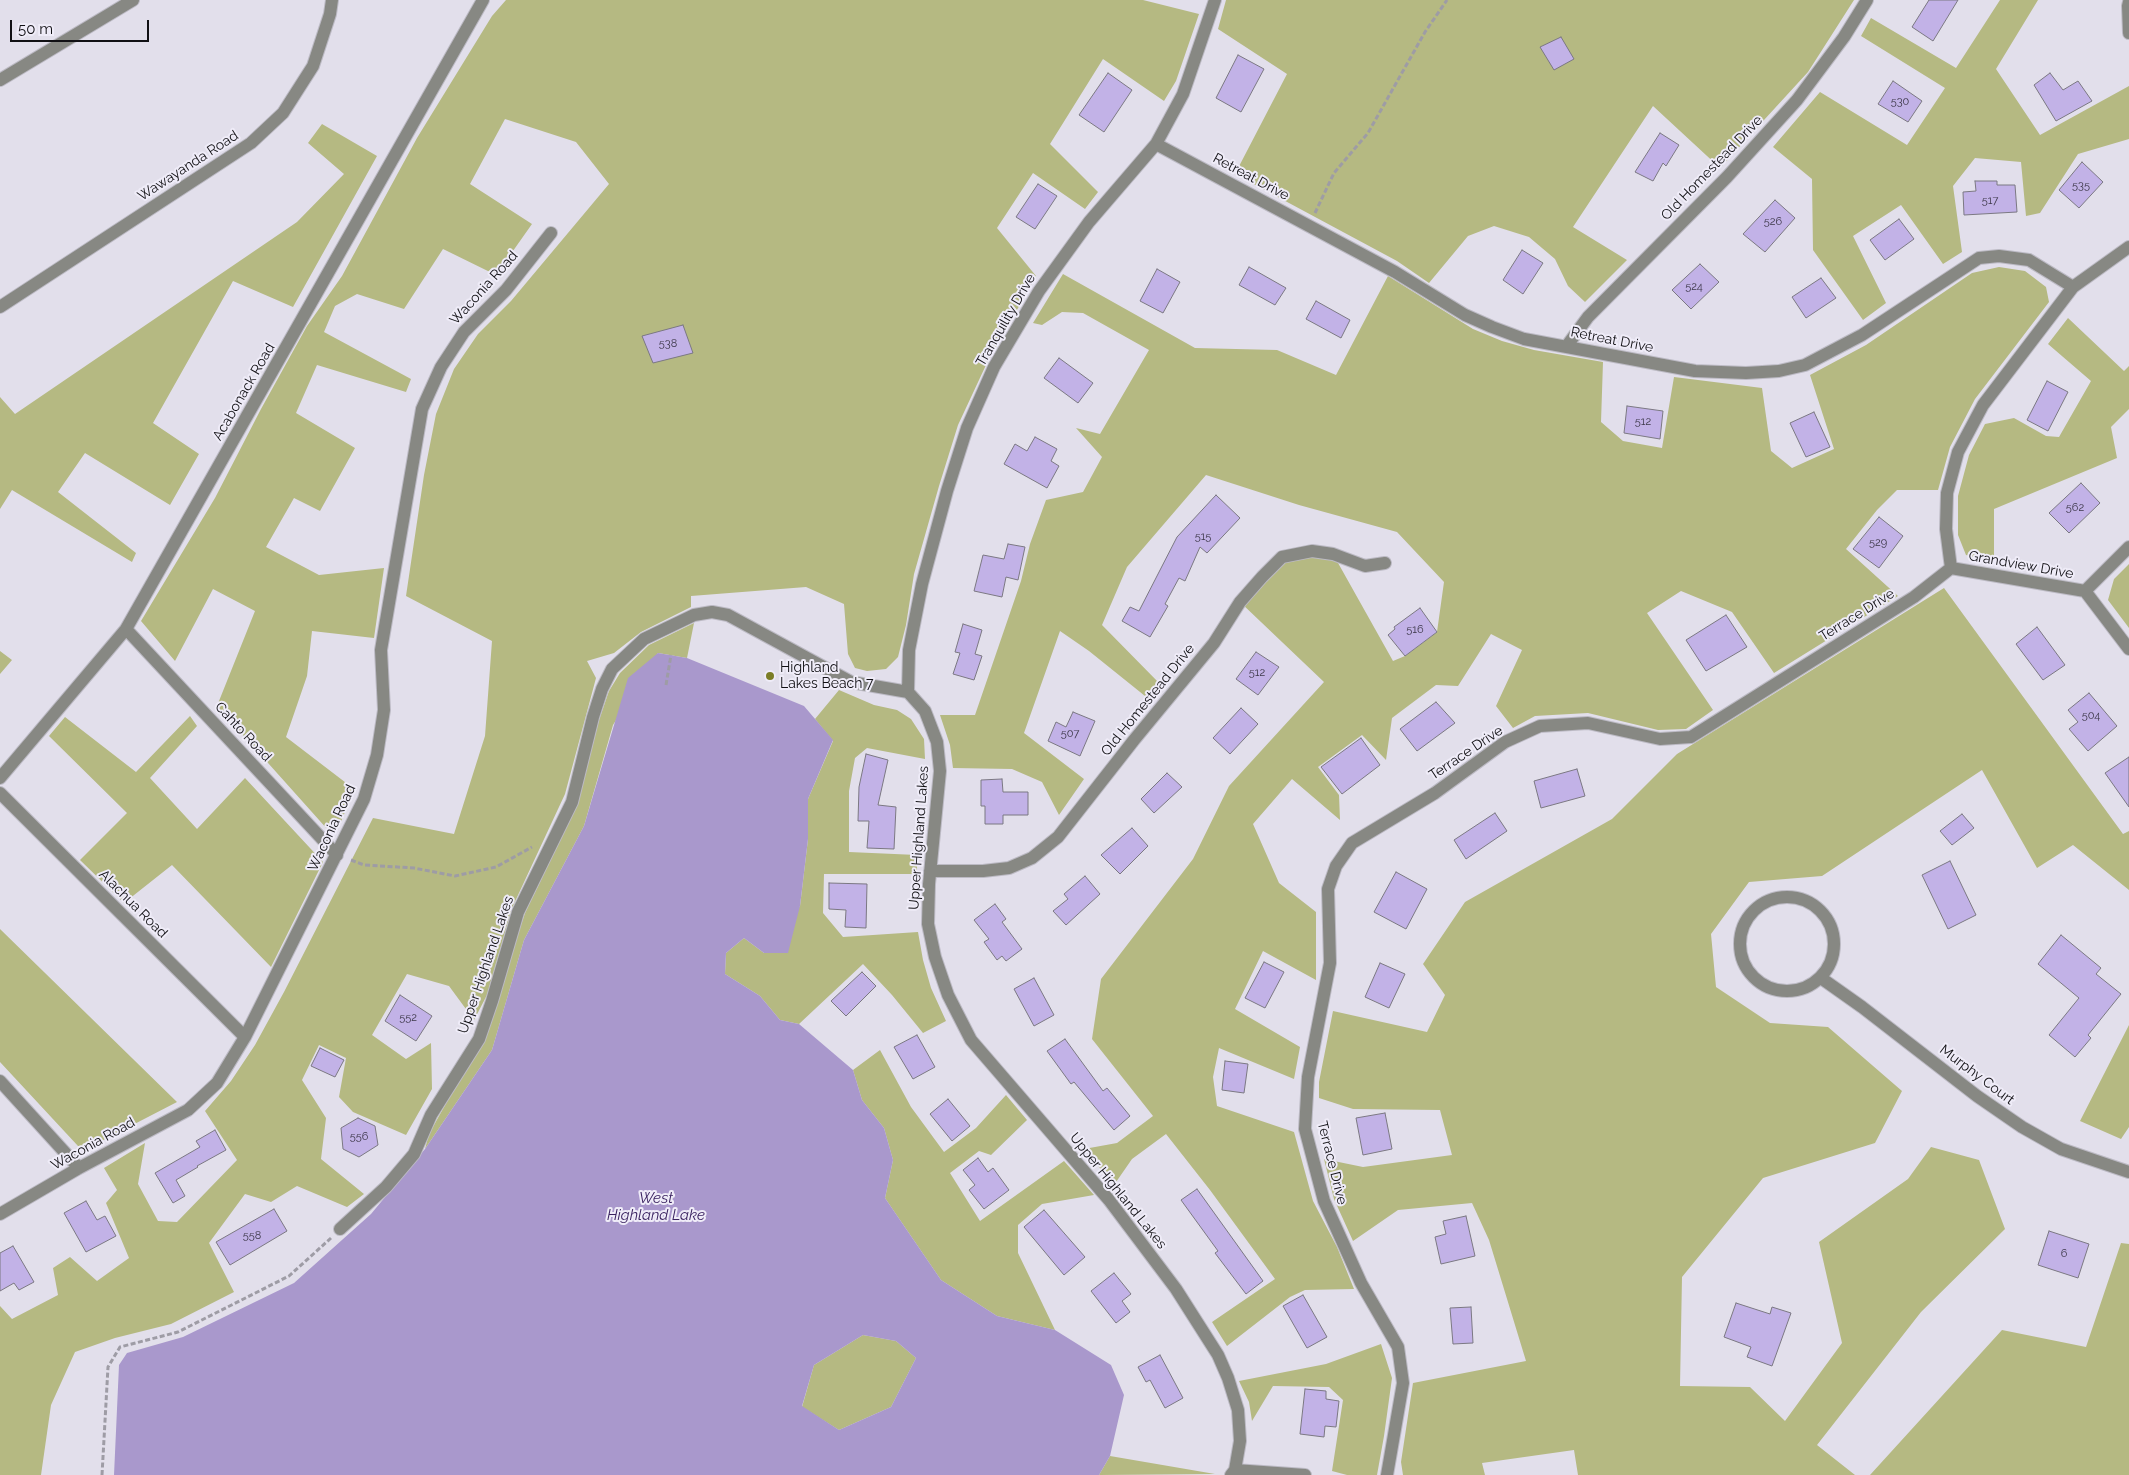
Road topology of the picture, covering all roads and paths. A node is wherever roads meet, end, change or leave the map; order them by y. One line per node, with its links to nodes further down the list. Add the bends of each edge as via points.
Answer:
1 (133, 0): 9 (street)
2 (332, 0): 15 (street, Wawayanda Road, via 313,66 283,113 258,137)
3 (483, 0): 21 (street, Acabonack Road)
4 (1215, 0): 10 (street, Tranquility Drive, via 1183,94)
5 (1447, 0): 11 (path, via 1425,32 1368,133 1334,172)
6 (1867, 0): 16 (street, Old Homestead Drive, via 1819,73 1796,100 1718,187 1588,317)
7 (2129, 2): 8 (street)
8 (2129, 32)
9 (0, 80)
10 (1156, 144): 11 (street, Retreat Drive); 25 (street, Tranquility Drive, via 1063,255 994,367 967,428 927,566 909,650)
11 (1309, 226): 16 (street, Retreat Drive, via 1395,272 1465,315 1524,339)
12 (551, 233): 29 (street, Waconia Road, via 506,290 464,332 441,367 422,409 381,650 384,710 377,754 364,799)
13 (2129, 246): 14 (street)
14 (2073, 287): 16 (street, Retreat Drive, via 2029,260 1999,256 1979,258 1862,335 1805,365 1779,371 1696,372); 19 (street, via 1983,405 1958,452 1947,493 1946,529)
15 (0, 306)
16 (1566, 347)
17 (2129, 547): 20 (street, Grandview Drive)
18 (1385, 563): 30 (street, Old Homestead Drive, via 1365,566 1333,554 1312,551 1282,557 1240,602 1214,644 1058,837 1032,858 1009,868 983,872)
19 (1951, 568): 20 (street, Grandview Drive); 41 (street, Terrace Drive, via 1914,597 1691,737 1660,739 1588,723 1540,726 1505,742 1435,793 1352,843 1336,866 1328,890 1330,963 1308,1077 1305,1129 1324,1201 1361,1283 1398,1347 1403,1383)
20 (2085, 591): 22 (street, Grandview Drive)
21 (126, 629): 26 (street, Acabonack Road); 29 (street, Cahto Road)
22 (2129, 649)
23 (671, 655): 24 (path)
24 (666, 685)
25 (908, 692): 28 (street, Upper Highland Lakes, via 852,682 728,615 712,612 694,615 644,639 612,669 593,718 572,802); 30 (street, Upper Highland Lakes, via 925,711 937,742 940,771)
26 (0, 778)
27 (0, 792): 32 (street, Alachua Road)
28 (556, 836): 29 (path, via 496,867 455,876 414,868 364,865); 37 (street, Upper Highland Lakes, via 518,912 478,1039 431,1115 414,1154 386,1187)
29 (337, 855): 32 (street, Waconia Road)
30 (930, 870): 38 (street, Upper Highland Lakes, via 928,924 948,995 971,1040 1109,1200 1176,1289 1218,1355 1238,1410 1240,1441)
31 (1821, 978): 31 (street, via 1834,956 1835,940 1830,924 1820,910 1797,898 1780,897 1764,902 1747,918 1740,934 1740,950 1744,966 1759,984 1791,992 1807,988); 35 (street, Murphy Court, via 2022,1127 2062,1149)
32 (245, 1037): 34 (street, Waconia Road, via 217,1083 188,1110)
33 (0, 1081): 34 (street)
34 (79, 1168): 36 (street, Waconia Road)
35 (2129, 1172)
36 (0, 1214)
37 (340, 1229): 39 (path, via 289,1276 178,1332 120,1347 108,1367)
38 (1233, 1472): 40 (street)
39 (102, 1475)
40 (1305, 1475)
41 (1387, 1475)

